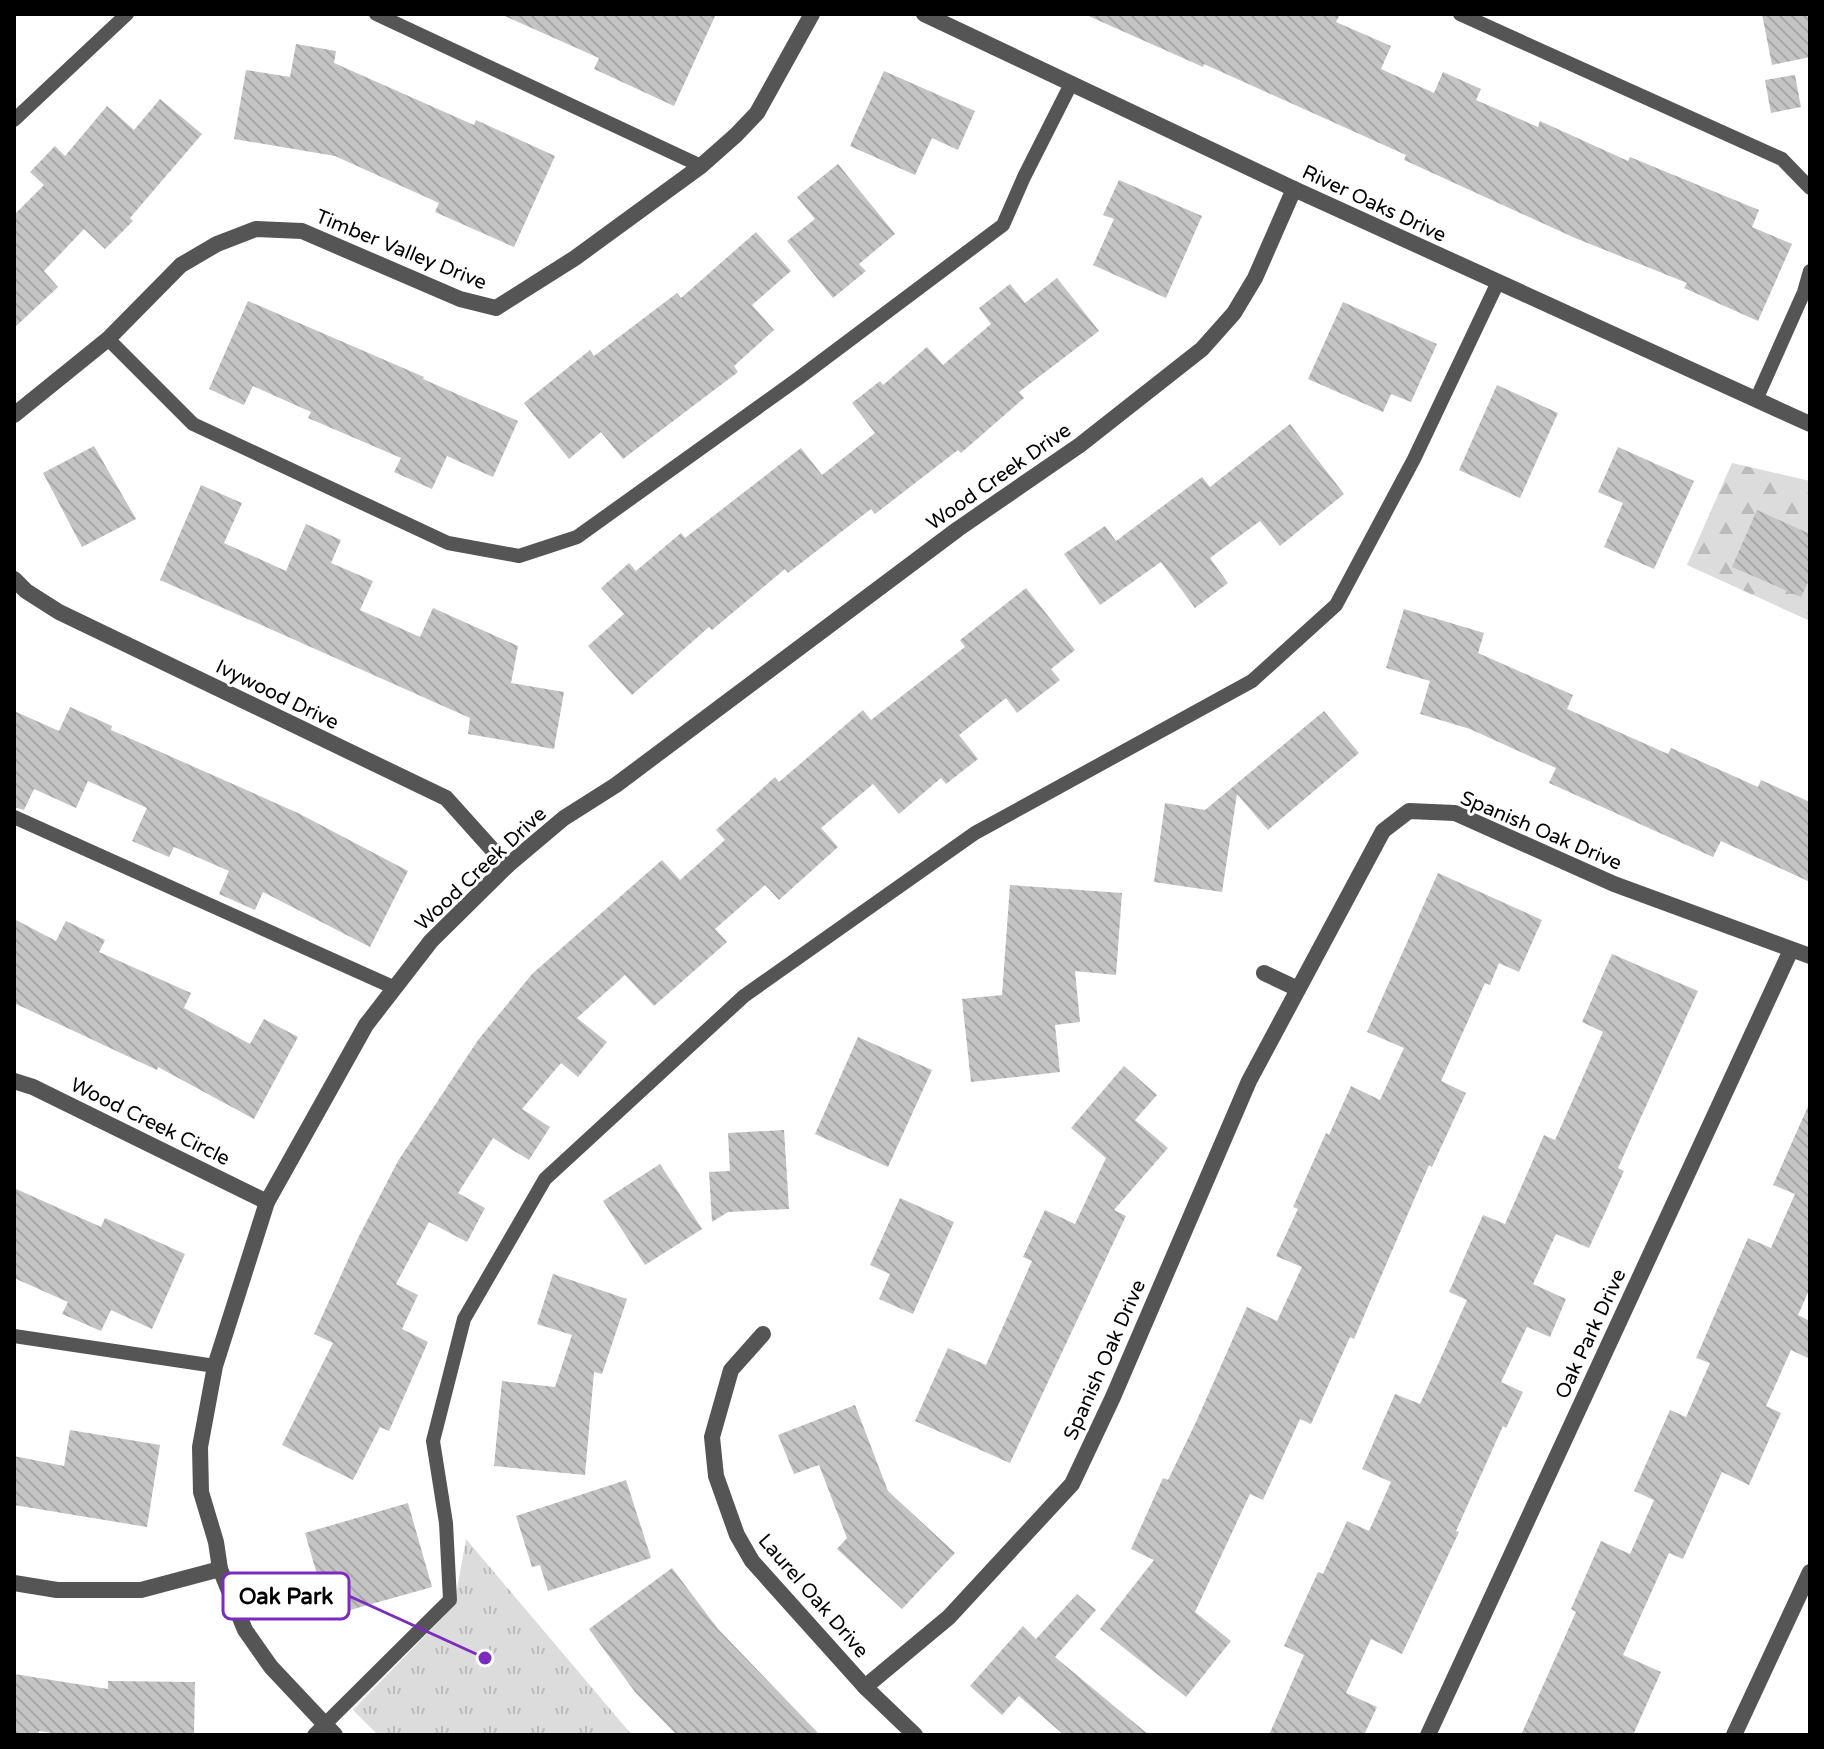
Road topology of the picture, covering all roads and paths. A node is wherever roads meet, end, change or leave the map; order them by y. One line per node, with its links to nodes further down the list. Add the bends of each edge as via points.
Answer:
1 (127, 14): 7 (lane)
2 (376, 14): 8 (lane)
3 (812, 14): 8 (street, Timber Valley Drive, via 757,113)
4 (924, 14): 6 (street, River Oaks Drive)
5 (1460, 14): 9 (lane, via 1782,159)
6 (1071, 84): 10 (street, River Oaks Drive); 13 (lane, via 1003,225 577,537 519,556 448,543 193,424)
7 (14, 120)
8 (701, 166): 13 (street, Timber Valley Drive, via 496,308 460,299 302,231 256,229 181,265)
9 (1810, 188)
10 (1294, 189): 12 (street, River Oaks Drive); 19 (street, Wood Creek Drive, via 1255,278 1234,313 1202,349 1080,445 564,818)
11 (1810, 271): 14 (lane)
12 (1498, 282): 14 (street, River Oaks Drive); 34 (lane, via 1414,459 1336,605 1252,681 975,833 744,996 545,1179 464,1319 433,1441 446,1523 450,1600)
13 (108, 339): 15 (street, Timber Valley Drive)
14 (1756, 400): 16 (street, River Oaks Drive)
15 (14, 415)
16 (1810, 424)
17 (14, 579): 19 (street, Ivywood Drive, via 59,612 446,798)
18 (14, 817): 23 (lane)
19 (507, 866): 23 (street, Wood Creek Drive, via 431,941)
20 (1791, 950): 21 (street, Spanish Oak Drive); 24 (street, Spanish Oak Drive, via 1614,884 1455,813 1409,811 1383,831); 36 (street, Oak Park Drive)
21 (1810, 956)
22 (1264, 973): 24 (street)
23 (395, 988): 26 (street, Wood Creek Drive, via 366,1025)
24 (1298, 989): 33 (street, Spanish Oak Drive, via 1249,1081 1072,1484 949,1617)
25 (14, 1081): 26 (street, Wood Creek Circle)
26 (267, 1202): 29 (street, Wood Creek Drive)
27 (763, 1334): 33 (street, Laurel Oak Drive, via 731,1370 712,1437 716,1476 752,1561)
28 (14, 1336): 29 (lane)
29 (215, 1366): 30 (street, Wood Creek Drive, via 200,1447 201,1492)
30 (220, 1569): 32 (street, via 141,1590 57,1590); 34 (street, Wood Creek Drive, via 245,1630)
31 (1810, 1572): 37 (street)
32 (14, 1583)
33 (865, 1687): 35 (street, Laurel Oak Drive)
34 (325, 1731)
35 (915, 1735)
36 (1428, 1735)
37 (1734, 1735)

